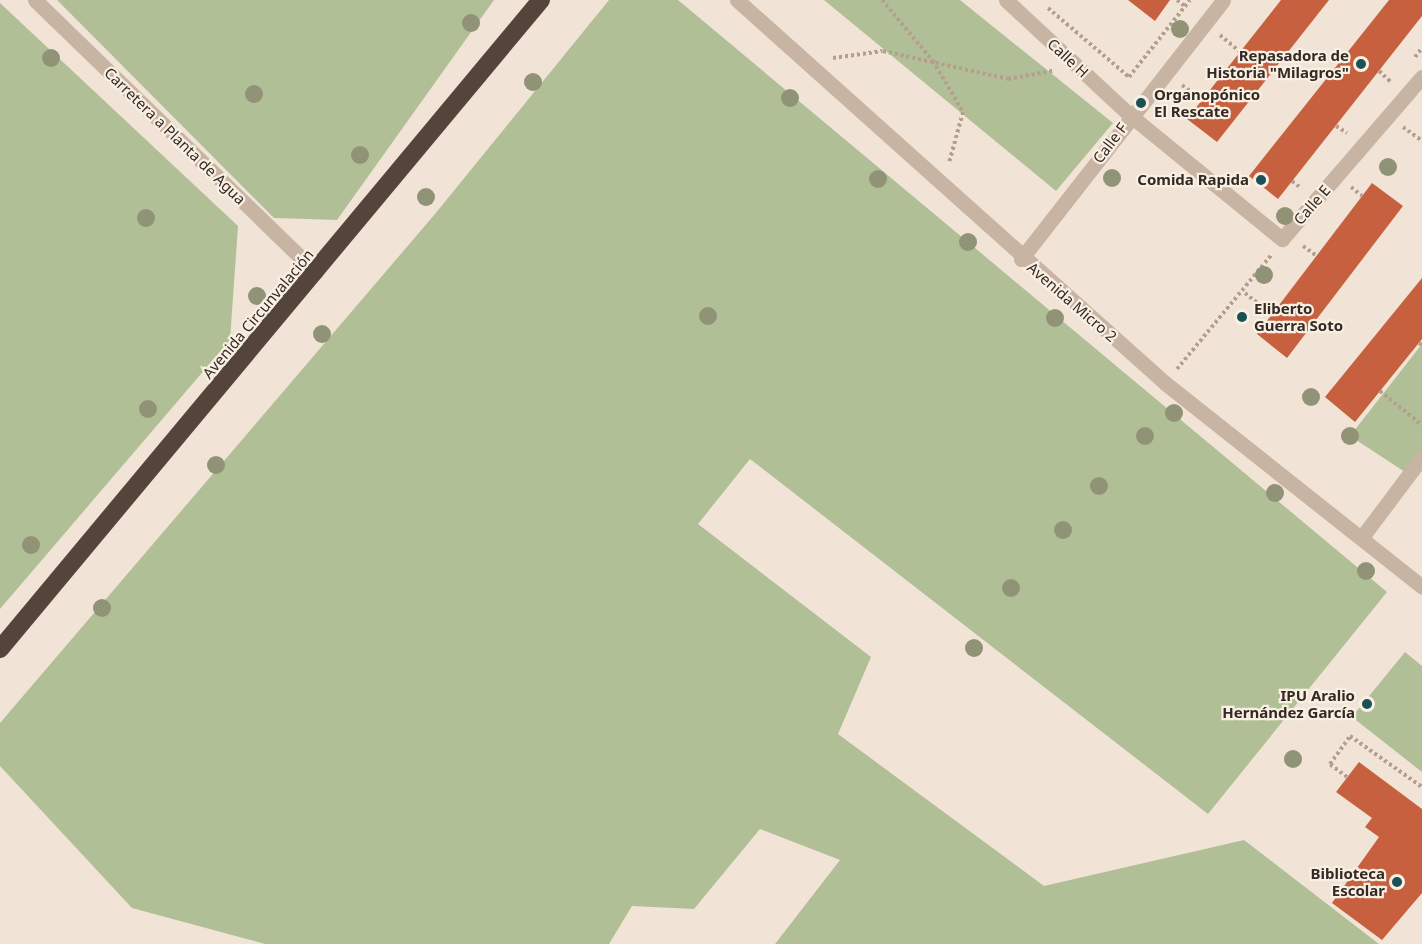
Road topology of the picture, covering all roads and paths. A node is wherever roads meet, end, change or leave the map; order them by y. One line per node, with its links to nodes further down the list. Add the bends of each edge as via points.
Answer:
1 (34, 0): 21 (street, Carretera a Planta de Agua)
2 (542, 0): 21 (highway, Avenida Circunvalación)
3 (737, 0): 10 (street, Avenida Micro 2)
4 (882, 0): 9 (path)
5 (1006, 0): 11 (street, Calle H)
6 (1039, 0): 7 (path, via 1129,76)
7 (1190, 0)
8 (1223, 0): 15 (street, Calle F)
9 (933, 61): 10 (path, via 883,51); 11 (path, via 1008,79); 18 (path, via 963,112)
10 (806, 62): 18 (street, Avenida Micro 2)
11 (1077, 66): 15 (street, Calle H)
12 (1379, 71): 14 (path)
13 (1422, 77): 19 (street, Calle E)
14 (1393, 83)
15 (1131, 116): 19 (street, Calle E); 20 (street, Calle F)
16 (1336, 126): 17 (path)
17 (1348, 134)
18 (942, 187): 20 (street, Avenida Micro 2)
19 (1282, 239): 22 (path)
20 (1021, 259): 24 (street, Avenida Micro 2)
21 (316, 272): 30 (highway, Avenida Circunvalación)
22 (1245, 293): 23 (path); 24 (path)
23 (1272, 315)
24 (1165, 383): 28 (street, Avenida Micro 2)
25 (1380, 391): 26 (path)
26 (1422, 425)
27 (1422, 457): 28 (street)
28 (1362, 537): 29 (street, Avenida Micro 2)
29 (1422, 587)
30 (0, 649)
31 (1347, 777): 32 (path, via 1329,764 1350,736)
32 (1422, 787)

